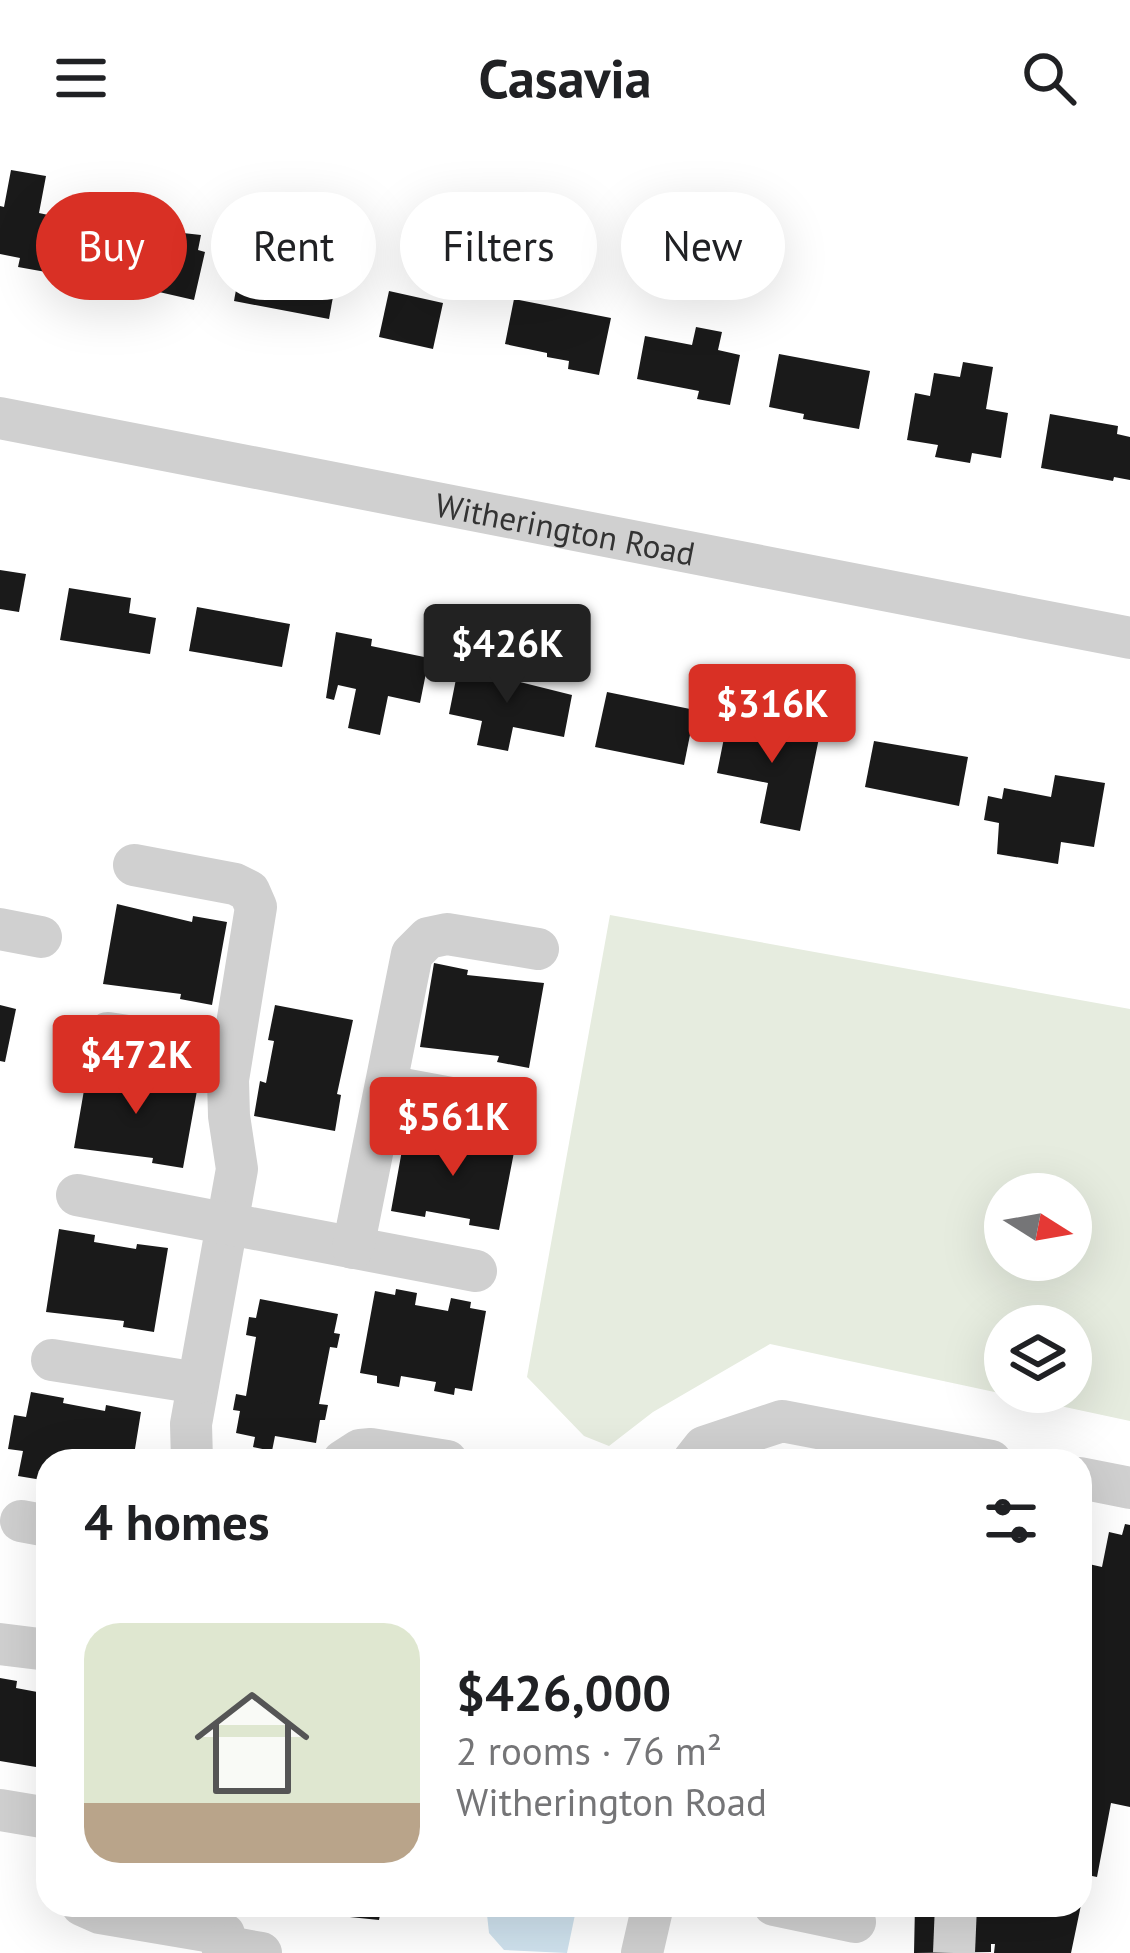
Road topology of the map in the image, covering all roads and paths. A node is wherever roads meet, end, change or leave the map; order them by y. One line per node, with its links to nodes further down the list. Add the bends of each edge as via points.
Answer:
1 (0, 418): 2 (street, Witherington Road)
2 (1130, 638)
3 (134, 865): 6 (street, via 235,884 253,898 257,916)
4 (538, 949): 7 (street, via 428,938 407,967)
5 (108, 1033): 6 (street)
6 (231, 1052): 10 (street, via 236,1169)
7 (386, 1086): 8 (street); 11 (street)
8 (512, 1109)
9 (77, 1195): 10 (street)
10 (225, 1223): 11 (street); 14 (street)
11 (352, 1247): 12 (street)
12 (476, 1271)
13 (52, 1360): 14 (street)
14 (198, 1383): 15 (street)
15 (192, 1449)
16 (702, 1449): 17 (street, via 782,1421)
17 (928, 1449)
18 (1092, 1480): 19 (street)
19 (1130, 1488)
20 (0, 1644): 21 (street)
21 (36, 1648)
22 (0, 1810): 23 (street)
23 (36, 1816)
24 (121, 1917): 28 (street)
25 (650, 1917): 29 (street)
26 (818, 1917): 27 (street)
27 (855, 1927)
28 (232, 1938)
29 (642, 1953)

